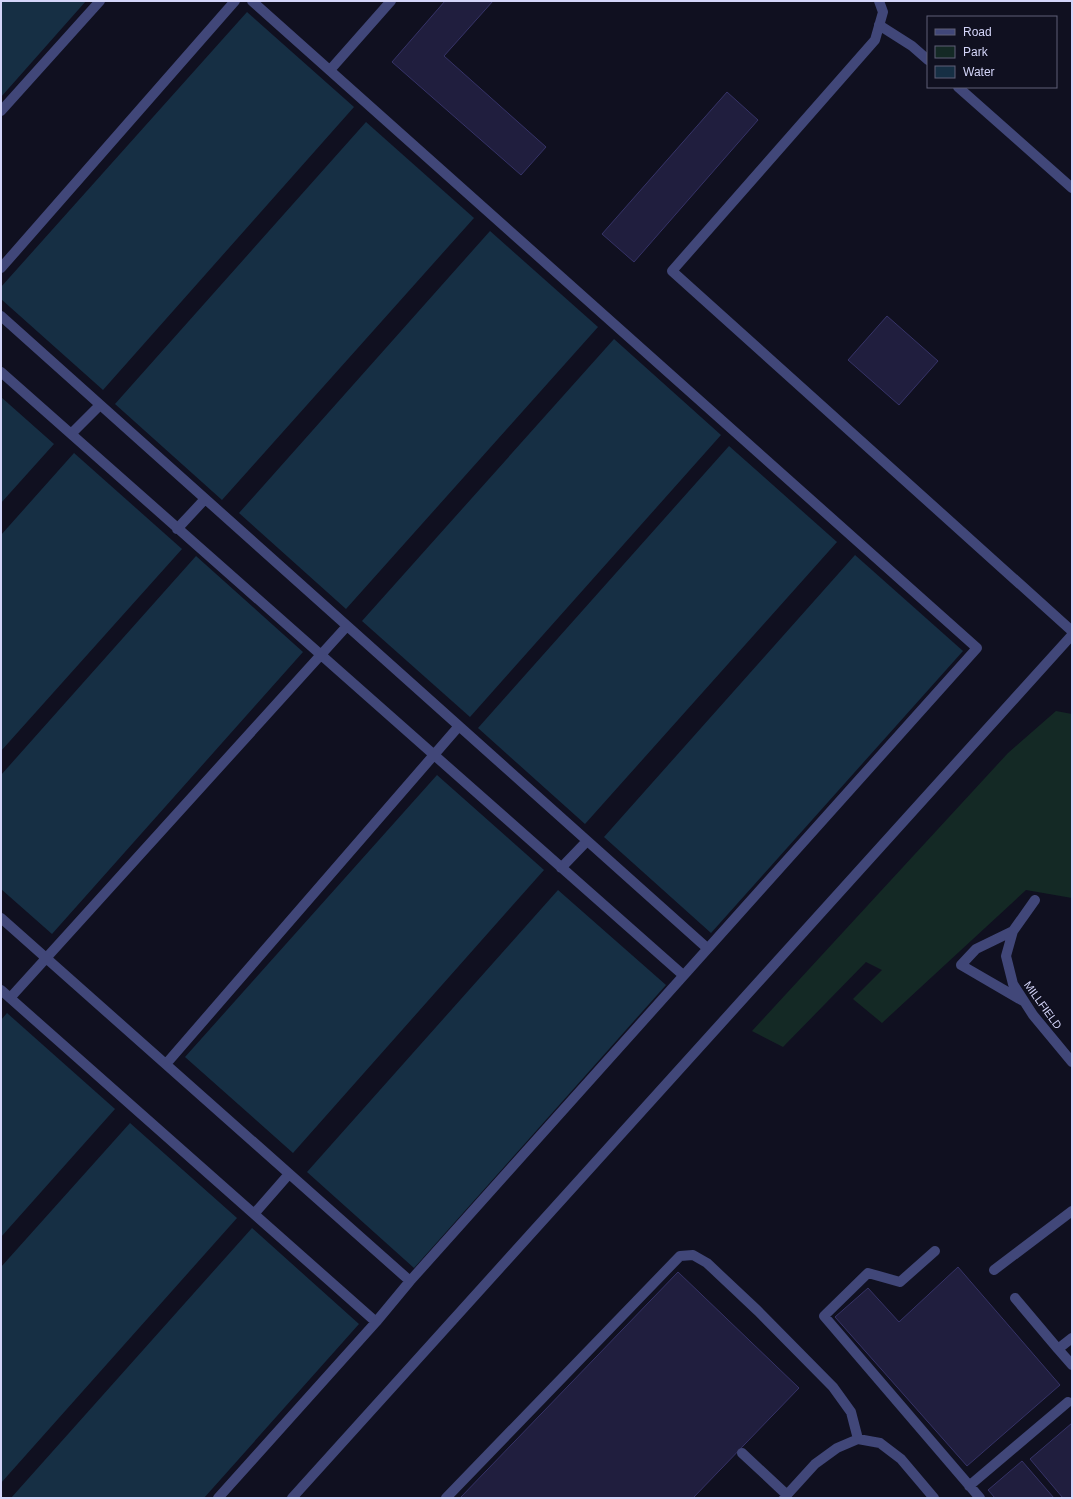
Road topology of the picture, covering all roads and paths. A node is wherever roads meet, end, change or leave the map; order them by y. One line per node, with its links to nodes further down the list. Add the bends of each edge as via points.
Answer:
1 (100, 1): 10 (street)
2 (235, 1): 12 (street)
3 (252, 1): 8 (street)
4 (391, 1): 8 (street)
5 (879, 1): 6 (street, via 883,12)
6 (879, 25): 7 (street, via 912,46); 20 (street, via 875,40 672,271)
7 (927, 59)
8 (330, 70): 30 (street, via 977,648)
9 (959, 88): 11 (street)
10 (1, 111)
11 (1072, 188)
12 (1, 268)
13 (1, 316): 15 (street)
14 (1, 372): 16 (street)
15 (100, 405): 16 (street); 17 (street)
16 (71, 434): 18 (street)
17 (205, 499): 18 (street); 19 (street)
18 (177, 528): 22 (street)
19 (347, 626): 22 (street); 23 (street)
20 (1072, 632)
21 (1072, 635): 55 (street)
22 (320, 656): 24 (street); 31 (street)
23 (459, 726): 24 (street); 25 (street)
24 (434, 756): 26 (street); 37 (street)
25 (587, 841): 26 (street); 30 (street)
26 (562, 868): 32 (street)
27 (1035, 900): 29 (street, MILLFIELD)
28 (1, 918): 31 (street)
29 (1013, 932): 35 (street, MILLFIELD, via 1006,956 1013,984); 35 (street, via 976,949 961,965)
30 (707, 948): 32 (street)
31 (46, 957): 34 (street); 37 (street)
32 (683, 975): 43 (street)
33 (1, 990): 34 (street)
34 (10, 998): 40 (street)
35 (1025, 1002): 36 (street, MILLFIELD)
36 (1070, 1059)
37 (166, 1064): 38 (street)
38 (289, 1174): 40 (street); 43 (street)
39 (1072, 1211): 42 (street)
40 (254, 1214): 45 (street)
41 (935, 1251): 52 (street, via 900,1282 868,1273 824,1316)
42 (994, 1270)
43 (410, 1281): 45 (street)
44 (1015, 1298): 47 (street)
45 (376, 1322): 54 (street)
46 (1072, 1338): 47 (street)
47 (1058, 1349): 48 (street)
48 (1072, 1364)
49 (1068, 1402): 52 (street)
50 (858, 1439): 53 (street, via 837,1448 815,1464); 56 (street, via 851,1412 833,1388 707,1263 693,1255 680,1256); 57 (street, via 880,1443 901,1460)
51 (742, 1453): 53 (street)
52 (969, 1486): 58 (street)
53 (785, 1496)
54 (218, 1498)
55 (292, 1498)
56 (446, 1498)
57 (934, 1498)
58 (980, 1498)

